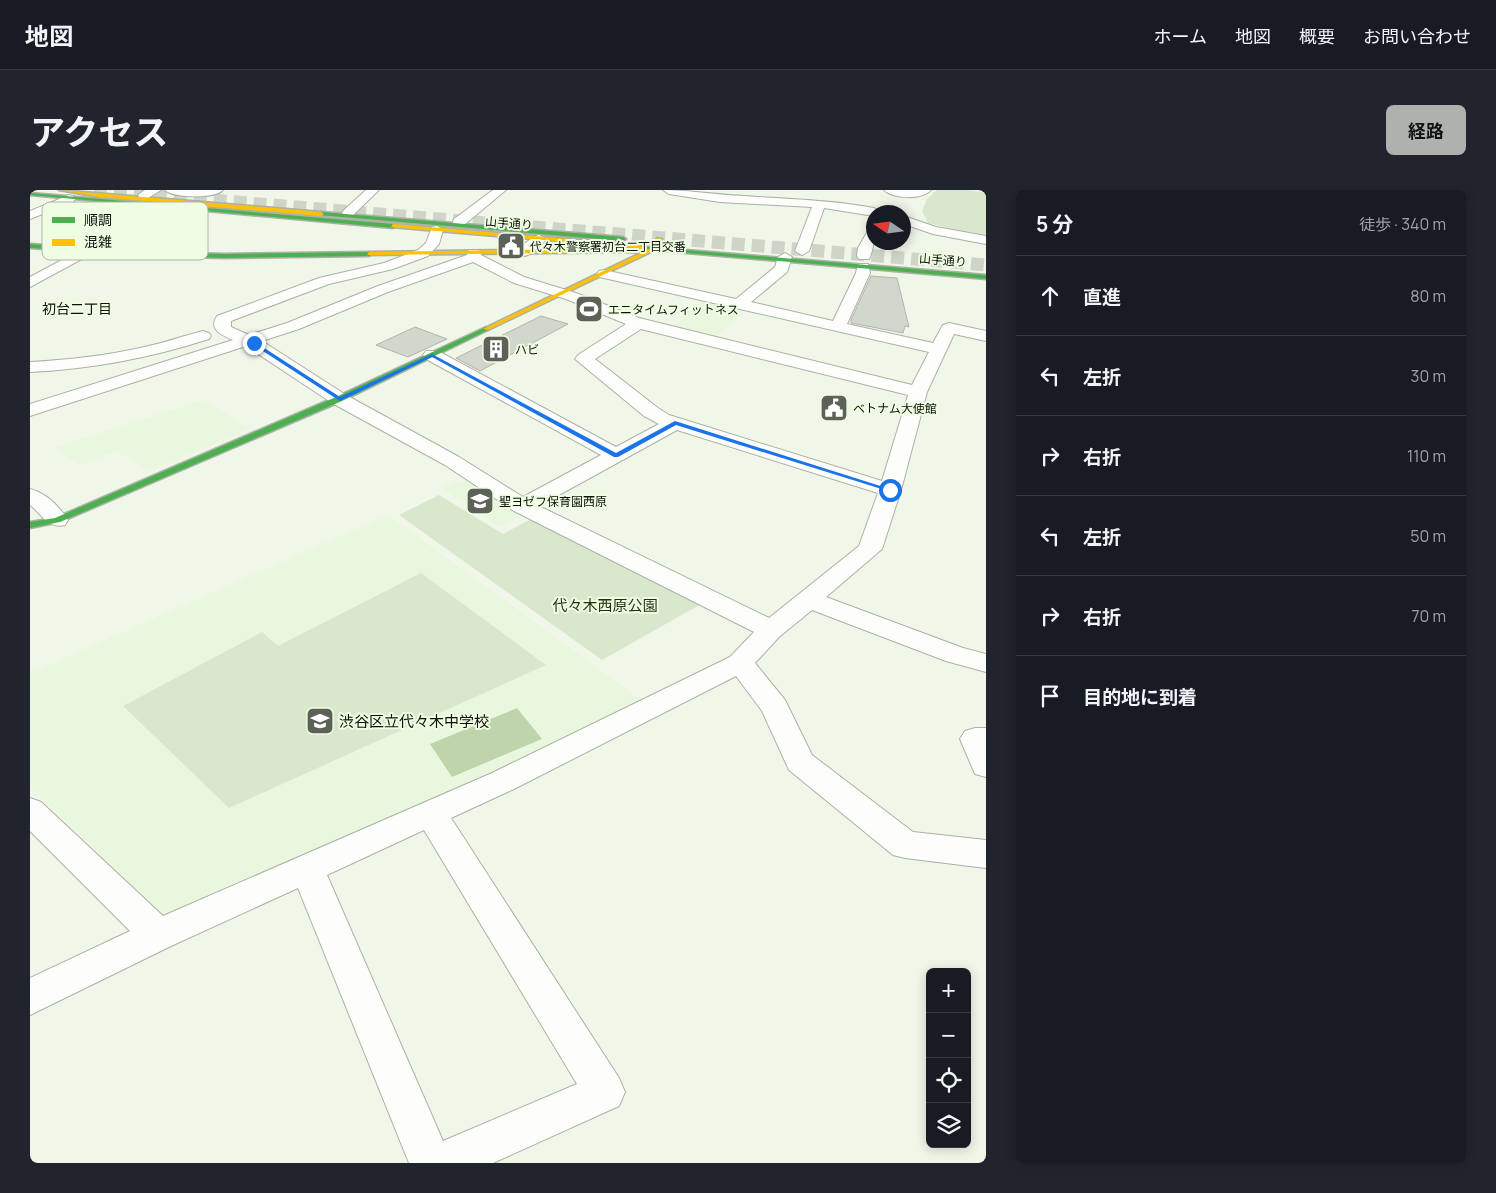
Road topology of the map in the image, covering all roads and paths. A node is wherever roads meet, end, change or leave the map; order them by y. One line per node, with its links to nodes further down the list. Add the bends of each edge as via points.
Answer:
1 (85, 190): 8 (main road, 山手通り)
2 (171, 190): 3 (street, via 210,193)
3 (217, 190)
4 (373, 190): 20 (street)
5 (500, 190): 23 (street)
6 (669, 190): 15 (street, via 721,198)
7 (890, 190): 16 (street)
8 (149, 192): 20 (main road, 山手通り)
9 (30, 194): 10 (main road, 山手通り)
10 (65, 194): 11 (street); 12 (main road, 山手通り); 13 (main road)
11 (52, 202)
12 (141, 202)
13 (167, 202)
14 (208, 205): 22 (main road, via 622,241)
15 (819, 205): 19 (street); 30 (street)
16 (916, 207): 26 (street, via 933,230)
17 (42, 208): 21 (street)
18 (208, 209): 22 (main road, 山手通り)
19 (866, 211)
20 (348, 213): 23 (main road, 山手通り)
21 (30, 215)
22 (273, 216): 24 (main road, 山手通り)
23 (459, 222): 27 (main road, 山手通り)
24 (437, 230): 25 (main road, 山手通り); 31 (street, via 432,244)
25 (539, 239): 27 (main road, 山手通り); 32 (street)
26 (986, 240)
27 (656, 244): 28 (main road, 山手通り); 32 (main road); 35 (main road, 山手通り); 39 (main road)
28 (726, 244): 30 (main road, 山手通り); 35 (main road, via 716,248)
29 (866, 246): 37 (street)
30 (802, 251): 37 (main road, 山手通り)
31 (423, 253): 33 (main road); 34 (main road); 46 (street, via 388,266 324,281 223,319)
32 (520, 253): 34 (main road)
33 (208, 255)
34 (474, 255): 42 (street, via 519,280); 48 (street, via 293,326)
35 (785, 259): 37 (main road, 山手通り, via 845,265); 43 (street, via 782,269)
36 (70, 260): 41 (street)
37 (864, 262): 38 (main road, 山手通り, via 940,263); 40 (main road, 山手通り); 45 (street, via 863,273)
38 (986, 268)
39 (604, 274): 42 (main road); 43 (street)
40 (986, 277)
41 (30, 283)
42 (563, 293): 44 (street); 50 (main road)
43 (740, 304): 45 (street)
44 (639, 323): 52 (street); 55 (street, via 584,359 656,416)
45 (838, 327): 49 (street)
46 (223, 328): 48 (street); 51 (street, via 123,356)
47 (986, 336): 49 (street, via 949,328)
48 (248, 340): 53 (street); 54 (street)
49 (938, 348): 52 (street)
50 (432, 355): 53 (main road); 56 (street)
51 (30, 368)
52 (918, 392): 57 (street)
53 (340, 399): 59 (street, via 452,460); 60 (main road)
54 (30, 410)
55 (675, 423): 56 (street); 57 (street)
56 (616, 455): 59 (street)
57 (890, 490): 62 (street, via 870,549)
58 (30, 495): 60 (street)
59 (522, 506): 63 (street)
60 (58, 520): 61 (main road)
61 (30, 525)
62 (807, 599): 63 (street); 65 (street, via 956,655)
63 (772, 630): 64 (street)
64 (740, 662): 69 (street, via 503,782); 70 (street, via 775,707 800,762 905,845)
65 (986, 663)
66 (986, 739): 67 (street, via 975,739)
67 (986, 766)
68 (30, 811): 72 (street)
69 (431, 814): 71 (street); 75 (street, via 604,1092)
70 (986, 854)
71 (307, 869): 72 (street); 74 (street)
72 (158, 935): 73 (street)
73 (30, 997)
74 (431, 1163)
75 (444, 1163)

